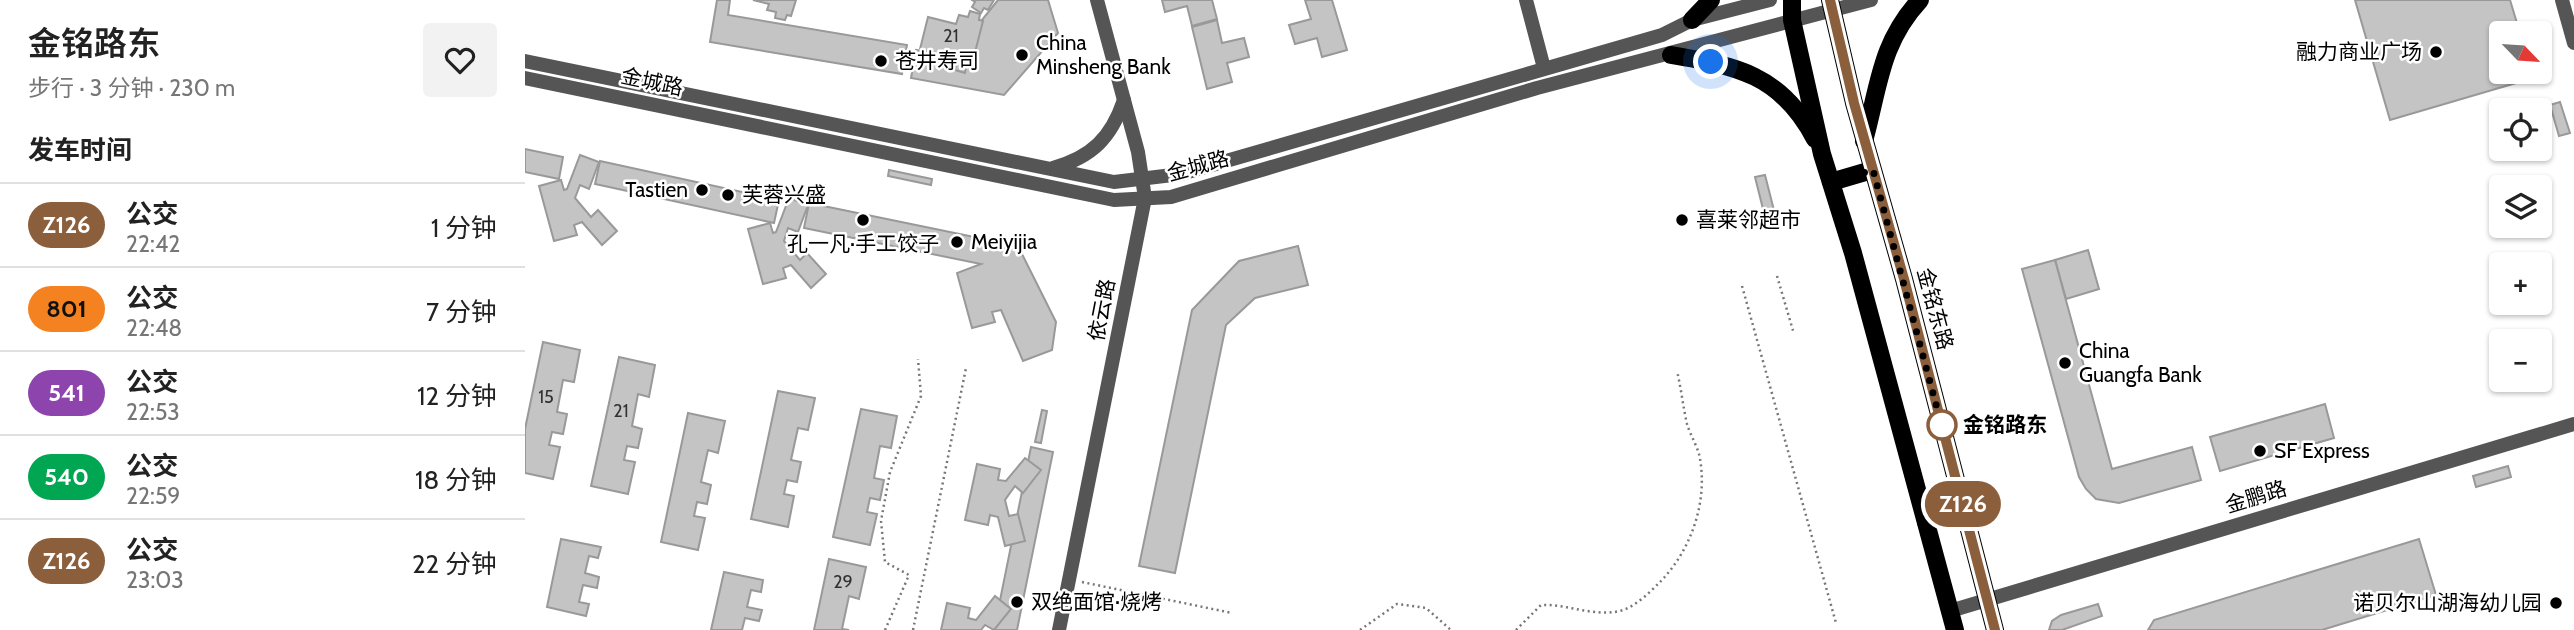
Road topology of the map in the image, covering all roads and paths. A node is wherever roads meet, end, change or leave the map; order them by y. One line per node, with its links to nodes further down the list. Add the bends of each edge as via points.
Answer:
1 (1097, 0): 17 (street, 依云路)
2 (1526, 0): 15 (street)
3 (1711, 0): 10 (main road)
4 (1770, 0): 10 (street, 金城路)
5 (1792, 0): 11 (main road)
6 (1871, 0): 9 (street, 金城路)
7 (1920, 0): 18 (main road, via 1890,39)
8 (2562, 0): 12 (street)
9 (1831, 5): 11 (street, 金城路); 18 (main road, 金铭东路)
10 (1692, 20): 15 (street, 金城路, via 1661,35)
11 (1792, 20): 13 (street, 金城路); 19 (main road)
12 (2574, 43)
13 (1671, 55): 19 (main road, via 1730,65 1753,75 1795,109); 24 (street, 金城路, via 1537,88 1171,197)
14 (525, 61): 20 (street, 金城路)
15 (1543, 68): 22 (street, 金城路, via 1181,174)
16 (525, 78): 24 (street, 金城路, via 1114,200)
17 (1124, 100): 20 (street, via 1117,122 1102,143 1075,162); 22 (street, 依云路)
18 (1864, 141): 21 (main road, 金铭东路)
19 (1822, 154): 23 (main road)
20 (1052, 168): 22 (street, 金城路, via 1114,182)
21 (1873, 170): 23 (main road); 32 (main road, 金铭东路)
22 (1144, 180): 24 (street, 依云路)
23 (1831, 182): 33 (main road)
24 (1145, 198): 34 (street, 依云路)
25 (1777, 276): 27 (path)
26 (1742, 286): 38 (path)
27 (1794, 334)
28 (918, 359): 39 (path, via 921,396 890,472 881,521 885,562 909,575)
29 (966, 368): 40 (path)
30 (1678, 371): 44 (path, via 1688,426 1699,454 1701,486 1697,519 1672,570 1623,610 1600,614 1541,605)
31 (2574, 424): 35 (street, 金鹏路)
32 (1965, 511): 33 (main road); 35 (main road, 金铭东路)
33 (1926, 522): 36 (main road)
34 (1069, 579): 37 (path); 41 (street, 依云路)
35 (1988, 600): 36 (street, 金鹏路); 46 (main road, 金铭东路)
36 (1950, 611): 45 (main road)
37 (1232, 613)
38 (1836, 623)
39 (885, 630)
40 (913, 630)
41 (1059, 630)
42 (1360, 630): 43 (path, via 1397,604 1426,608)
43 (1451, 630)
44 (1516, 630)
45 (1955, 630)
46 (1995, 630)

